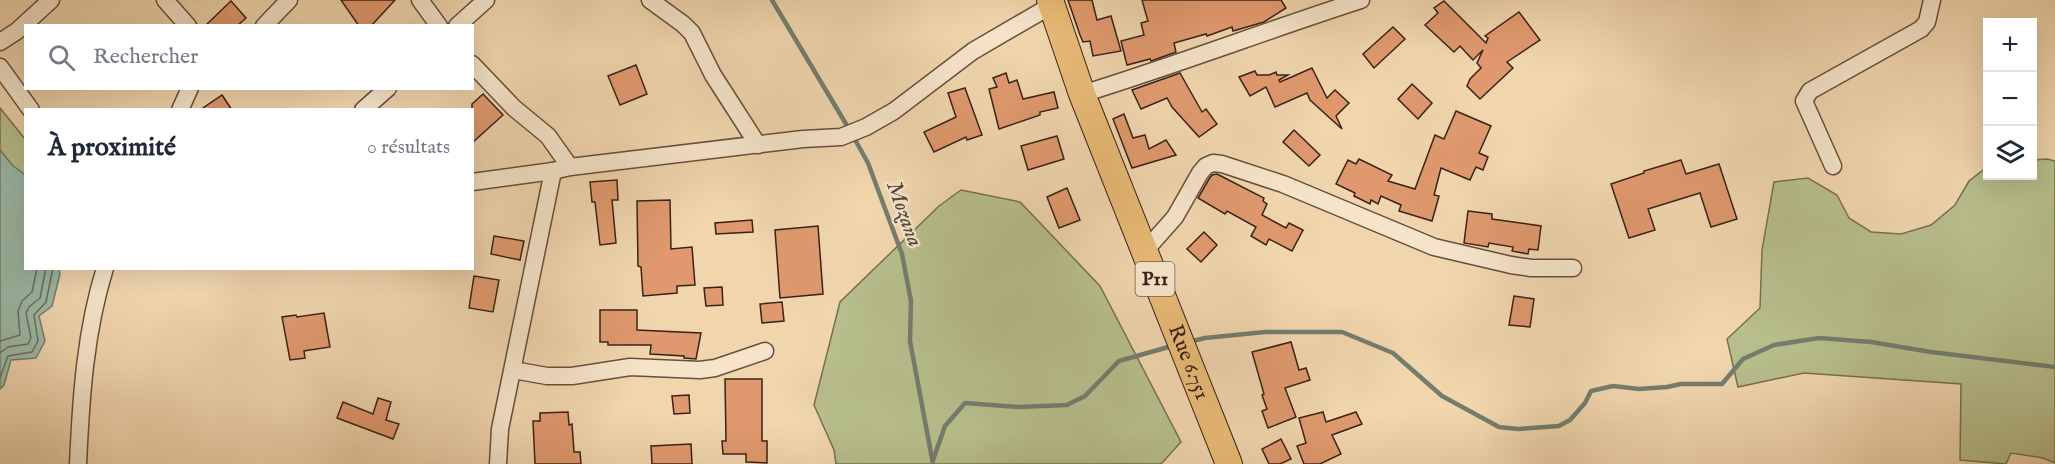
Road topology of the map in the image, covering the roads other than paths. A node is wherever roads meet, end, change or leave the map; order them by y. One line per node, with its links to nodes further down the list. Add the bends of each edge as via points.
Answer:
1 (51, 0): 10 (street)
2 (165, 0): 11 (street)
3 (289, 0): 12 (street)
4 (420, 0): 13 (street)
5 (486, 0): 14 (street)
6 (650, 0): 25 (street, via 692,33 713,75)
7 (1361, 0): 21 (street)
8 (1932, 0): 26 (street, via 1928,22 1921,29 1805,96 1803,101)
9 (1051, 3): 21 (main road, P11); 25 (street, via 973,51 867,127 841,137)
10 (25, 24)
11 (186, 24)
12 (266, 24)
13 (438, 24)
14 (459, 24)
15 (24, 25): 16 (street)
16 (0, 42)
17 (474, 66): 27 (street, via 548,136)
18 (0, 67): 22 (street)
19 (189, 90): 23 (street)
20 (386, 90): 24 (street)
21 (1082, 94): 30 (main road, Rue 6.751 / P11)
22 (30, 108)
23 (181, 108)
24 (365, 108)
25 (758, 145): 27 (street)
26 (1833, 166)
27 (570, 167): 28 (street)
28 (553, 171): 29 (street); 34 (street)
29 (474, 182)
30 (1144, 252): 31 (street, via 1174,217 1206,166 1222,164 1283,184 1434,247 1511,265); 37 (main road, Rue 6.751 / P11)
31 (1574, 268)
32 (105, 270): 35 (street, via 88,341)
33 (765, 351): 34 (street, via 700,370 630,367 547,376)
34 (513, 370): 36 (street, via 500,429)
35 (78, 464)
36 (498, 464)
37 (1229, 464)

